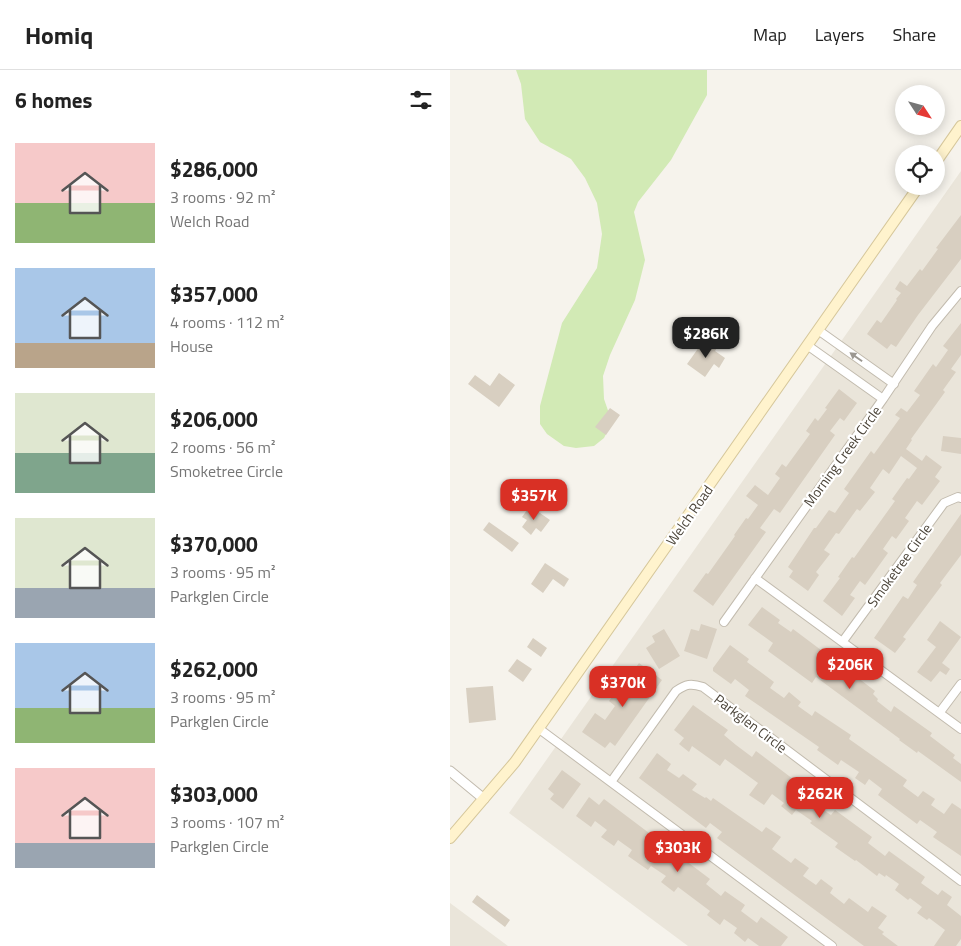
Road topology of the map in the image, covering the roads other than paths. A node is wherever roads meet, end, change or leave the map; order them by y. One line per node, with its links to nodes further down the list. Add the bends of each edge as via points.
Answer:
1 (961, 126): 2 (main road)
2 (945, 149)
3 (913, 195): 5 (main road, Welch Road)
4 (961, 291): 7 (street, Morning Creek Circle, via 932,326)
5 (818, 330): 6 (main road, Welch Road); 7 (street, one-way to 5)
6 (807, 345): 8 (street); 15 (main road, Welch Road)
7 (894, 384): 8 (street, Morning Creek Circle)
8 (883, 399): 10 (street, Morning Creek Circle)
9 (961, 498): 12 (street, Smoketree Circle, via 944,503)
10 (755, 578): 11 (street, Morning Creek Circle); 12 (street)
11 (724, 622)
12 (843, 641): 14 (street)
13 (961, 684): 14 (street)
14 (940, 712): 16 (street)
15 (538, 728): 18 (street); 19 (main road, Welch Road)
16 (961, 729)
17 (450, 771): 19 (street)
18 (610, 782): 21 (street, Parkglen Circle, via 676,691 685,684 694,684 703,687); 22 (street)
19 (484, 799): 20 (main road, Welch Road)
20 (450, 838)
21 (961, 880)
22 (832, 946)

